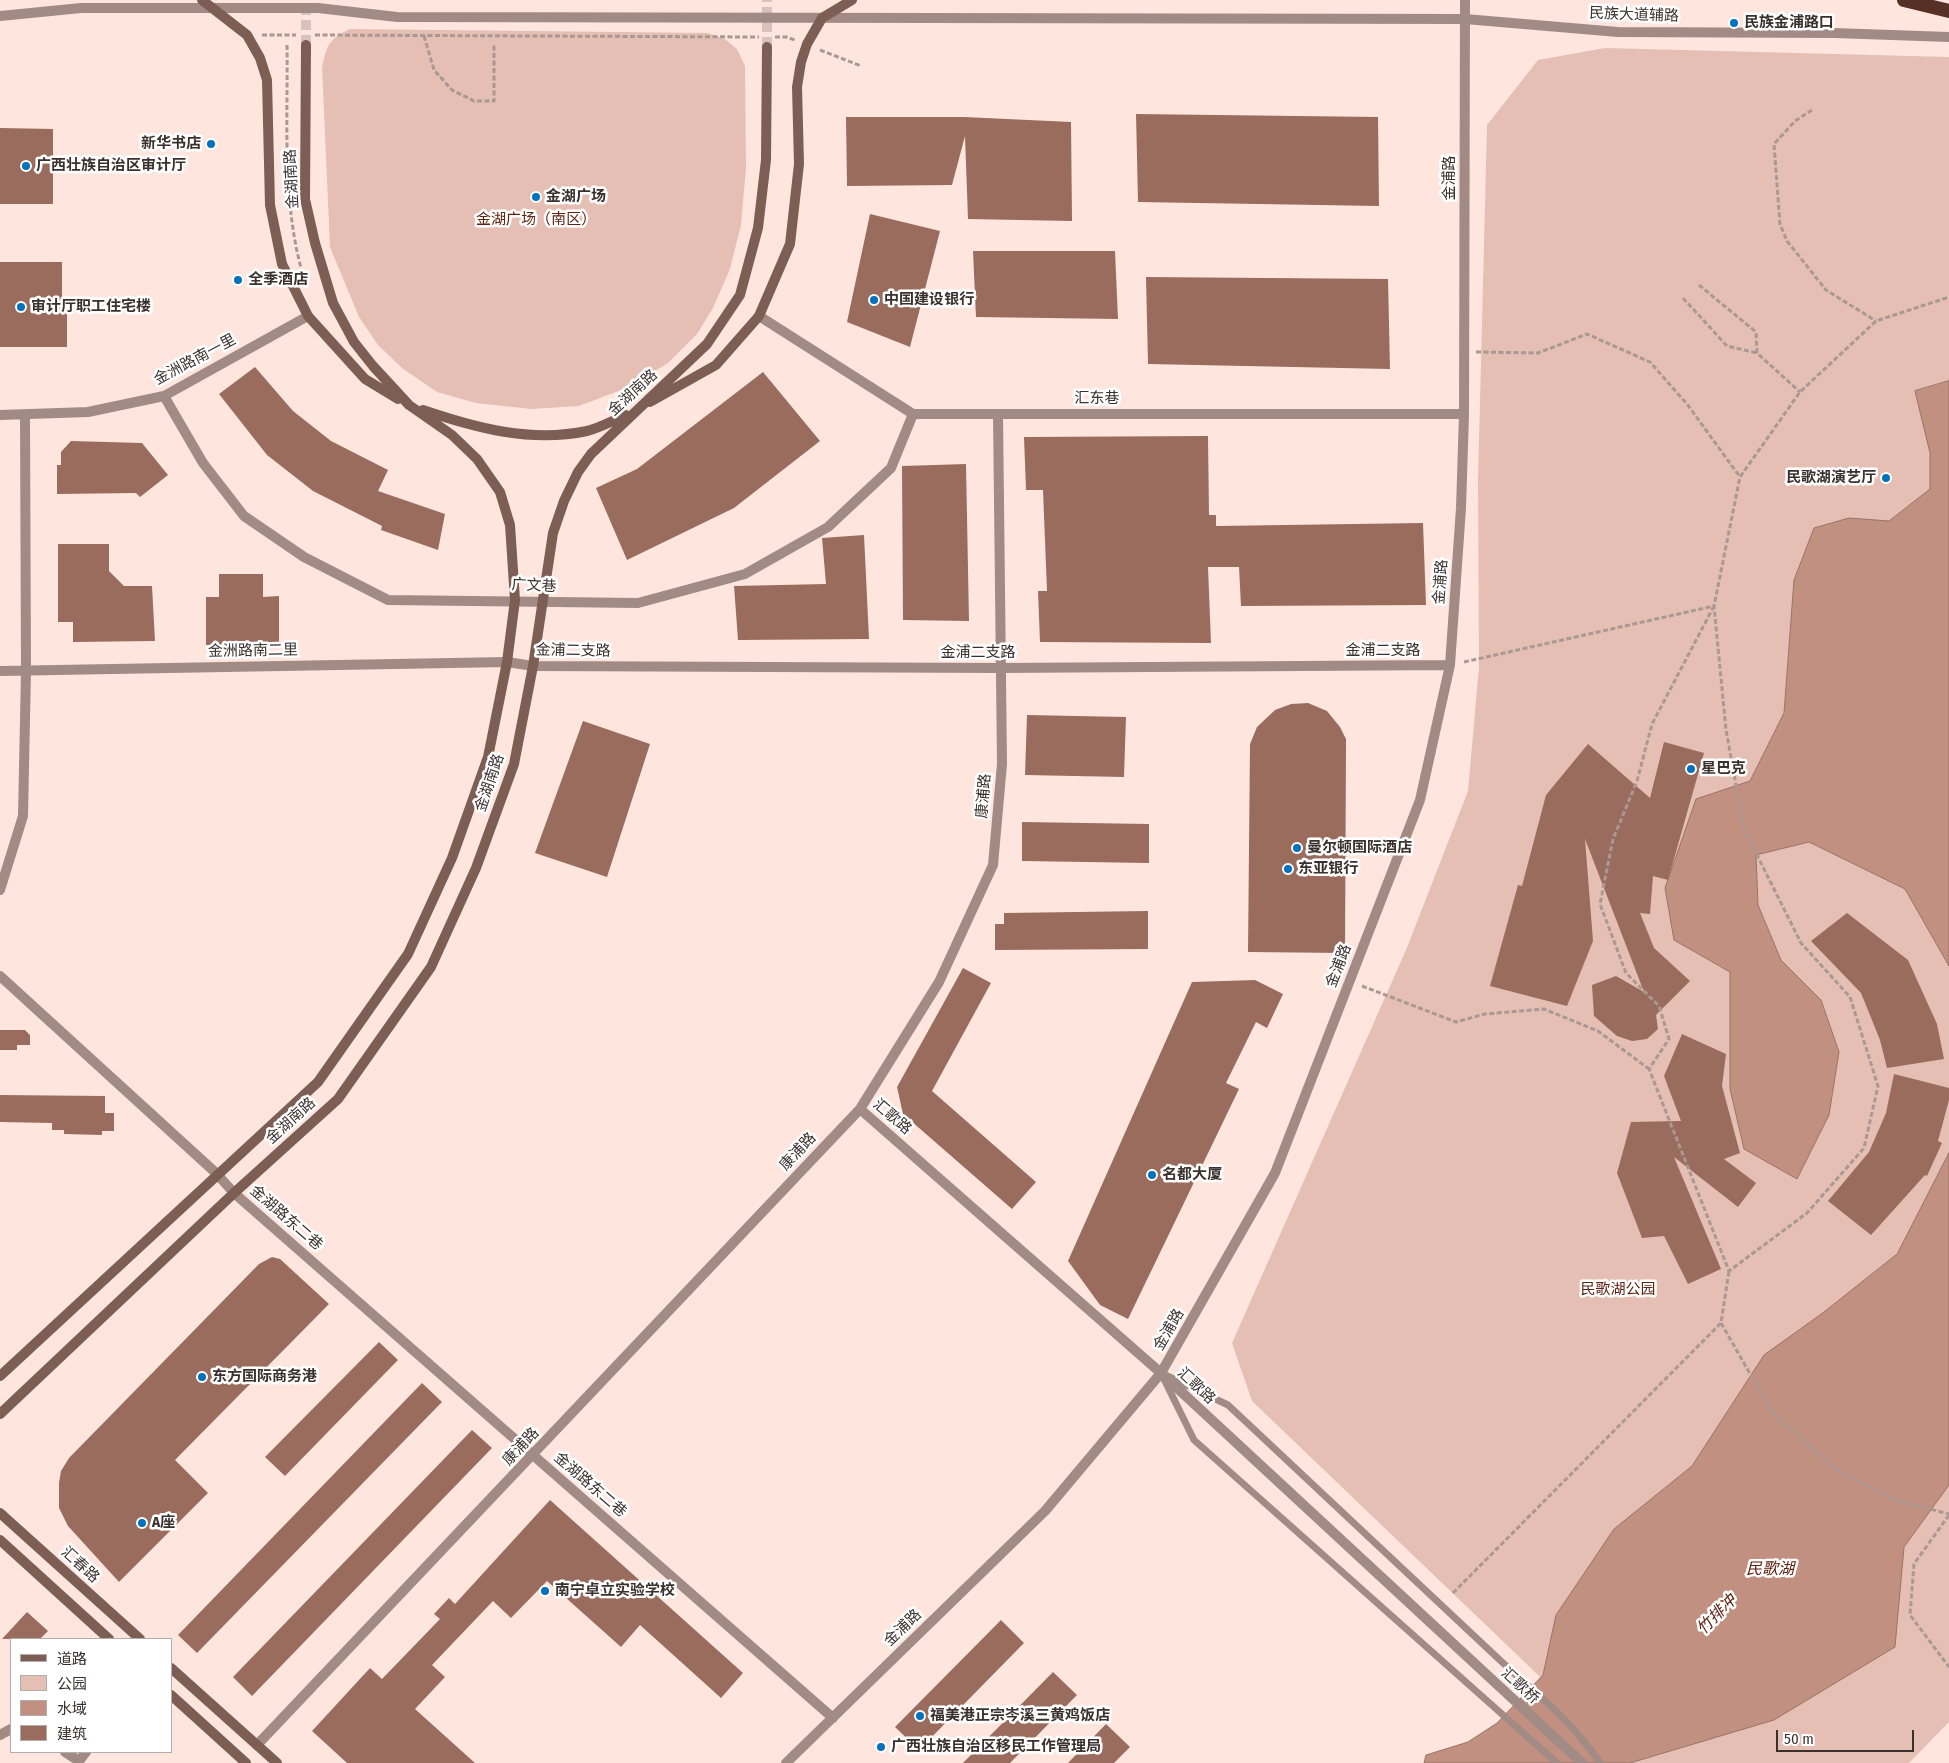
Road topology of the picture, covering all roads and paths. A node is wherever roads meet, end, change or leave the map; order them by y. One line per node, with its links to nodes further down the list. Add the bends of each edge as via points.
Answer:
1 (202, 0): 5 (main road)
2 (852, 0): 8 (main road)
3 (1465, 0): 9 (street, 金浦路)
4 (1904, 0): 6 (highway)
5 (214, 8): 7 (street, 民族大道辅路, via 81,8); 8 (street, 民族大道辅路, via 318,8 397,17); 10 (main road)
6 (1949, 11)
7 (0, 16)
8 (822, 18): 9 (street, 民族大道辅路); 13 (main road)
9 (1465, 20): 12 (street, 民族大道辅路, via 1618,32); 25 (street, 金浦路)
10 (247, 35): 11 (path); 22 (main road, via 260,58 267,80 270,205 282,264)
11 (424, 36): 13 (path, via 786,37); 15 (path, via 434,70 452,90 474,101 494,101)
12 (1949, 37)
13 (807, 44): 17 (path); 23 (main road, via 798,87 799,164 790,244)
14 (306, 45): 29 (main road, 金湖南路, via 305,199 315,243 333,303 354,342)
15 (494, 45)
16 (767, 47): 30 (main road, 金湖南路, via 766,160 758,228 740,295 708,344)
17 (861, 66)
18 (1812, 110): 24 (path, via 1795,121 1774,144 1780,224 1787,241 1826,290)
19 (1699, 285): 26 (path, via 1756,332)
20 (1682, 298): 26 (path, via 1727,346)
21 (1949, 298): 24 (path)
22 (308, 316): 28 (street, 金洲路南一里); 29 (main road, via 365,379)
23 (760, 316): 30 (main road, via 716,365); 31 (street)
24 (1876, 321): 27 (path)
25 (1464, 352): 33 (street, 金浦路); 36 (path, via 1538,353 1587,334 1650,362 1687,404)
26 (1757, 353): 27 (path)
27 (1800, 392): 36 (path)
28 (164, 396): 35 (street, 金洲路南一里, via 88,412); 37 (street, 广文巷, via 203,463 244,516 304,557 388,600)
29 (409, 405): 30 (main road, via 471,426 543,436 588,431); 37 (main road, 金湖南路, via 452,435 478,459 500,492 510,525)
30 (632, 412): 38 (main road, 金湖南路, via 591,454 564,501 553,533)
31 (913, 414): 32 (street, 汇东巷); 38 (street, 广文巷, via 891,468 884,475 828,527 745,574 638,603)
32 (998, 414): 33 (street, 汇东巷); 43 (street, 康浦路)
33 (1464, 414): 41 (street, 金浦路)
34 (0, 416): 35 (street, 金洲路南一里)
35 (25, 416): 45 (street)
36 (1740, 477): 39 (path)
37 (515, 600): 38 (street, 广文巷); 40 (main road, 金湖南路)
38 (541, 602): 42 (main road, 金湖南路)
39 (1714, 606): 41 (path); 49 (path, via 1652,724 1637,781 1613,839 1600,904 1626,973 1659,1006 1669,1039); 53 (path, via 1733,777 1744,829 1801,943 1850,997 1878,1086 1864,1148 1807,1213)
40 (507, 662): 42 (street, 金浦二支路); 45 (street, 金洲路南二里); 51 (main road, 金湖南路, via 488,757 452,858 408,954 318,1082)
41 (1450, 665): 43 (street, 金浦二支路); 48 (street, 金浦路, via 1420,800)
42 (533, 666): 43 (street, 金浦二支路); 52 (main road, 金湖南路, via 514,764 476,868 431,967 338,1099)
43 (1000, 668): 50 (street, 康浦路, via 1002,764 993,865 939,982)
44 (0, 670): 45 (street, 金洲路南二里)
45 (26, 671): 46 (street, via 23,816)
46 (0, 890)
47 (0, 976): 51 (street, 金湖路东二巷)
48 (1350, 981): 49 (path, via 1456,1022 1486,1014 1544,1009 1598,1031); 55 (street, 金浦路, via 1275,1173)
49 (1649, 1069): 53 (path)
50 (860, 1109): 55 (street, 汇歌路); 58 (street, 康浦路)
51 (216, 1174): 52 (street, 金湖路东二巷); 56 (main road, 金湖南路)
52 (234, 1193): 57 (main road, 金湖南路); 58 (street, 金湖路东二巷)
53 (1729, 1271): 54 (path)
54 (1721, 1323): 60 (path, via 1772,1412 1834,1468 1892,1499); 62 (path)
55 (1161, 1373): 63 (street, 汇歌路); 69 (street, 金浦路, via 1045,1511); 76 (lane, bridge, via 1194,1440); 78 (lane, bridge, via 1228,1405 1545,1699 1580,1734)
56 (0, 1376)
57 (0, 1414)
58 (534, 1455): 69 (street, 金湖路东二巷); 70 (street, 康浦路)
59 (0, 1513): 65 (main road, 汇春路)
60 (1949, 1514): 66 (path, via 1914,1564 1910,1615)
61 (0, 1540): 64 (main road)
62 (1452, 1593)
63 (1438, 1632): 77 (street, 汇歌桥)
64 (109, 1638)
65 (139, 1638)
66 (1949, 1667)
67 (172, 1669): 70 (main road)
68 (172, 1696): 73 (main road)
69 (833, 1718): 75 (street, 金浦路)
70 (257, 1746): 74 (main road)
71 (66, 1753): 72 (street, via 78,1761)
72 (85, 1753)
73 (246, 1763)
74 (277, 1763)
75 (786, 1763)
76 (1557, 1763)
77 (1582, 1763)
78 (1600, 1763)

